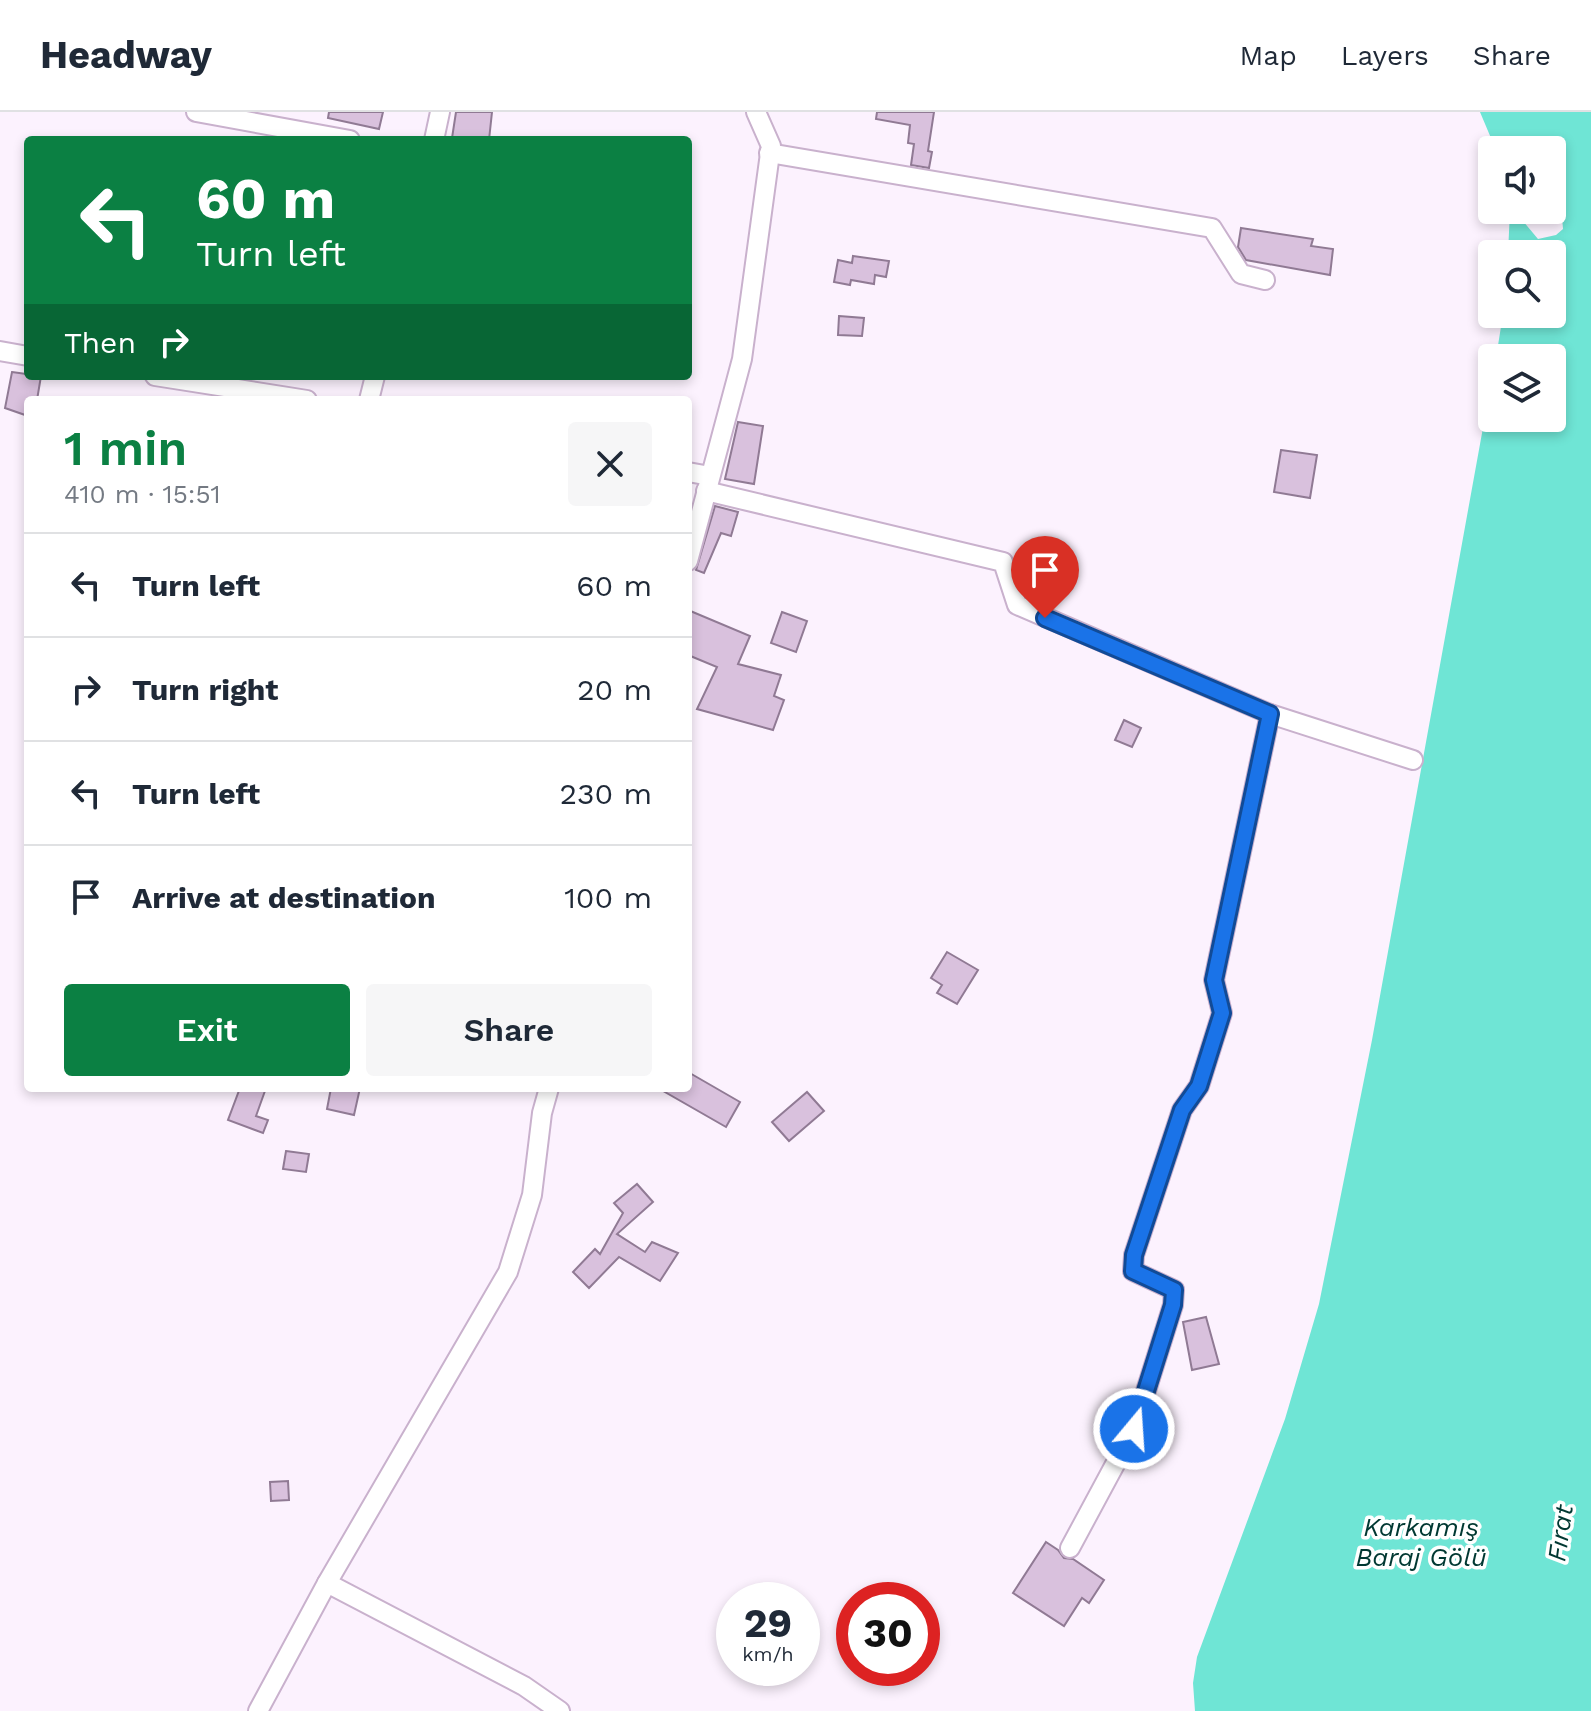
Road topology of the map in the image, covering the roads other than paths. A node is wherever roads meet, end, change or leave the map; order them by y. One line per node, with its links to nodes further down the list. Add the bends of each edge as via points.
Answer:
1 (196, 112): 4 (street)
2 (440, 112): 5 (street)
3 (756, 112): 6 (street, via 771,146)
4 (328, 136)
5 (435, 136)
6 (769, 153): 7 (street, via 1212,228 1241,274); 13 (street, via 742,359)
7 (1265, 280)
8 (0, 351): 9 (street)
9 (24, 355)
10 (180, 380): 11 (street)
11 (282, 396)
12 (692, 474): 13 (street)
13 (708, 484): 14 (street); 15 (street, via 1003,562 1017,605)
14 (692, 546)
15 (1270, 714): 16 (street); 18 (street, via 1214,980 1222,1013 1199,1086 1182,1110 1134,1255 1133,1271 1174,1290 1173,1305 1134,1429)
16 (1413, 760)
17 (548, 1092): 19 (street, via 532,1195 508,1272)
18 (1070, 1548)
19 (327, 1583): 20 (street); 21 (street, via 524,1686)
20 (258, 1711)
21 (560, 1711)

